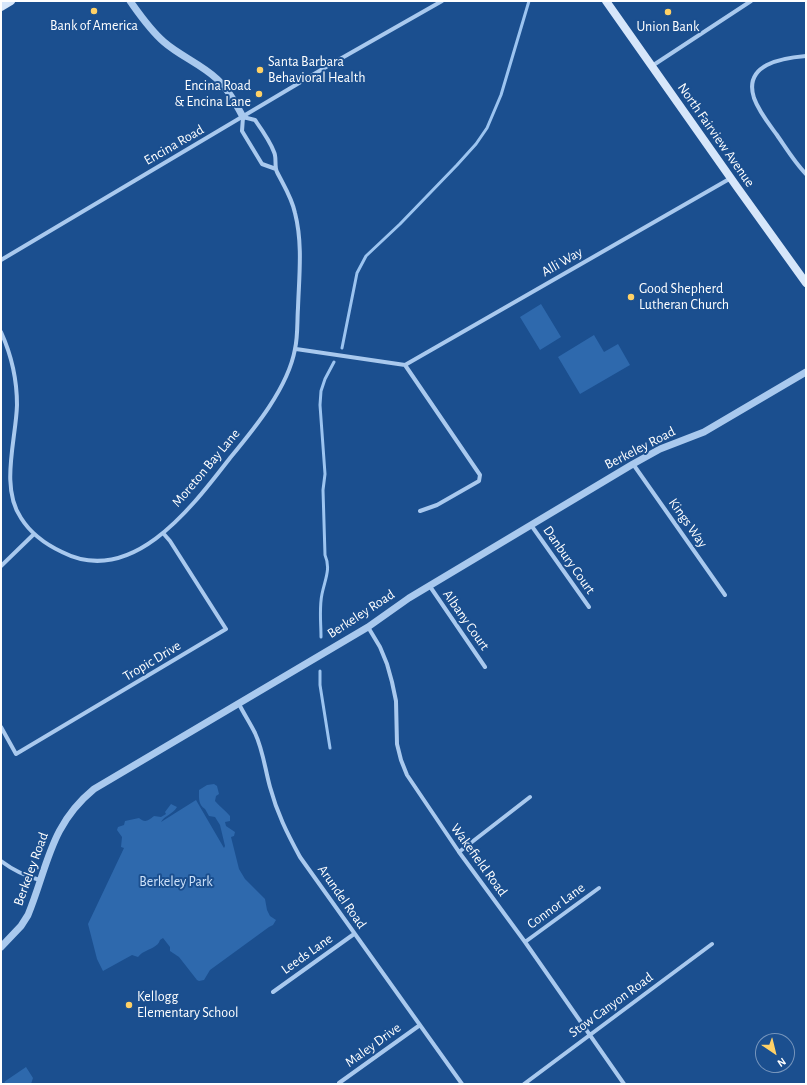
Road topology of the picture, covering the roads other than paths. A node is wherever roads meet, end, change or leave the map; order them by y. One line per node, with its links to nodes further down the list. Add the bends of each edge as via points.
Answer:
1 (11, 1): 6 (main road)
2 (130, 1): 9 (street, via 163,41 219,80)
3 (442, 1): 9 (street, Encina Road)
4 (606, 1): 8 (main road, North Fairview Avenue)
5 (751, 1): 8 (street)
6 (1, 7)
7 (806, 56): 11 (street, via 780,59 766,65 755,76 752,87 754,99 762,114)
8 (652, 66): 12 (main road, North Fairview Avenue)
9 (243, 117): 10 (street, Moreton Bay Lane, via 255,120 276,154); 10 (street, via 242,131 262,164); 13 (street, Encina Road)
10 (276, 169): 16 (street, Moreton Bay Lane, via 292,203 299,230)
11 (806, 174)
12 (731, 178): 14 (main road, North Fairview Avenue); 17 (street, Alli Way)
13 (1, 260)
14 (806, 283)
15 (1, 332): 23 (street, Moreton Bay Lane, via 11,360 17,404 10,469 11,491 19,517)
16 (296, 349): 17 (street); 22 (street, Moreton Bay Lane, via 280,392 195,502)
17 (405, 365): 20 (street, via 480,475 480,481 437,505)
18 (806, 372): 19 (street, Berkeley Road, via 709,429 660,449)
19 (633, 464): 21 (street, Berkeley Road); 26 (street, Kings Way)
20 (420, 511)
21 (531, 525): 25 (street, Berkeley Road); 27 (street, Danbury Court)
22 (163, 533): 23 (street, Moreton Bay Lane, via 125,557 87,561 71,557 51,547); 31 (street, Tropic Drive, via 226,629 16,754)
23 (34, 534): 24 (street)
24 (1, 566)
25 (429, 585): 28 (street, Berkeley Road); 29 (street, Albany Court)
26 (725, 595)
27 (589, 607)
28 (368, 627): 30 (street, Berkeley Road); 33 (street, Wakefield Road, via 380,647 392,682 396,701 397,744 403,765)
29 (485, 667)
30 (239, 704): 35 (street, Berkeley Road, via 117,775 86,796 71,812 54,839); 37 (street, Arundel Road, via 255,733 278,814 286,832 300,857)
31 (1, 728)
32 (530, 797): 33 (street)
33 (458, 852): 38 (street, Wakefield Road)
34 (1, 860): 35 (street, via 9,867)
35 (40, 880): 40 (street, Berkeley Road, via 28,915)
36 (599, 888): 38 (street, Connor Lane)
37 (354, 934): 41 (street, Leeds Lane); 42 (street, Arundel Road)
38 (525, 942): 43 (street, Wakefield Road)
39 (712, 944): 43 (street, Stow Canyon Road)
40 (1, 947)
41 (273, 992)
42 (420, 1025): 44 (street, Maley Drive); 45 (street, Arundel Road)
43 (590, 1034): 46 (street, Stow Canyon Road); 47 (street, Wakefield Road)
44 (339, 1083)
45 (462, 1084)
46 (524, 1084)
47 (624, 1084)

